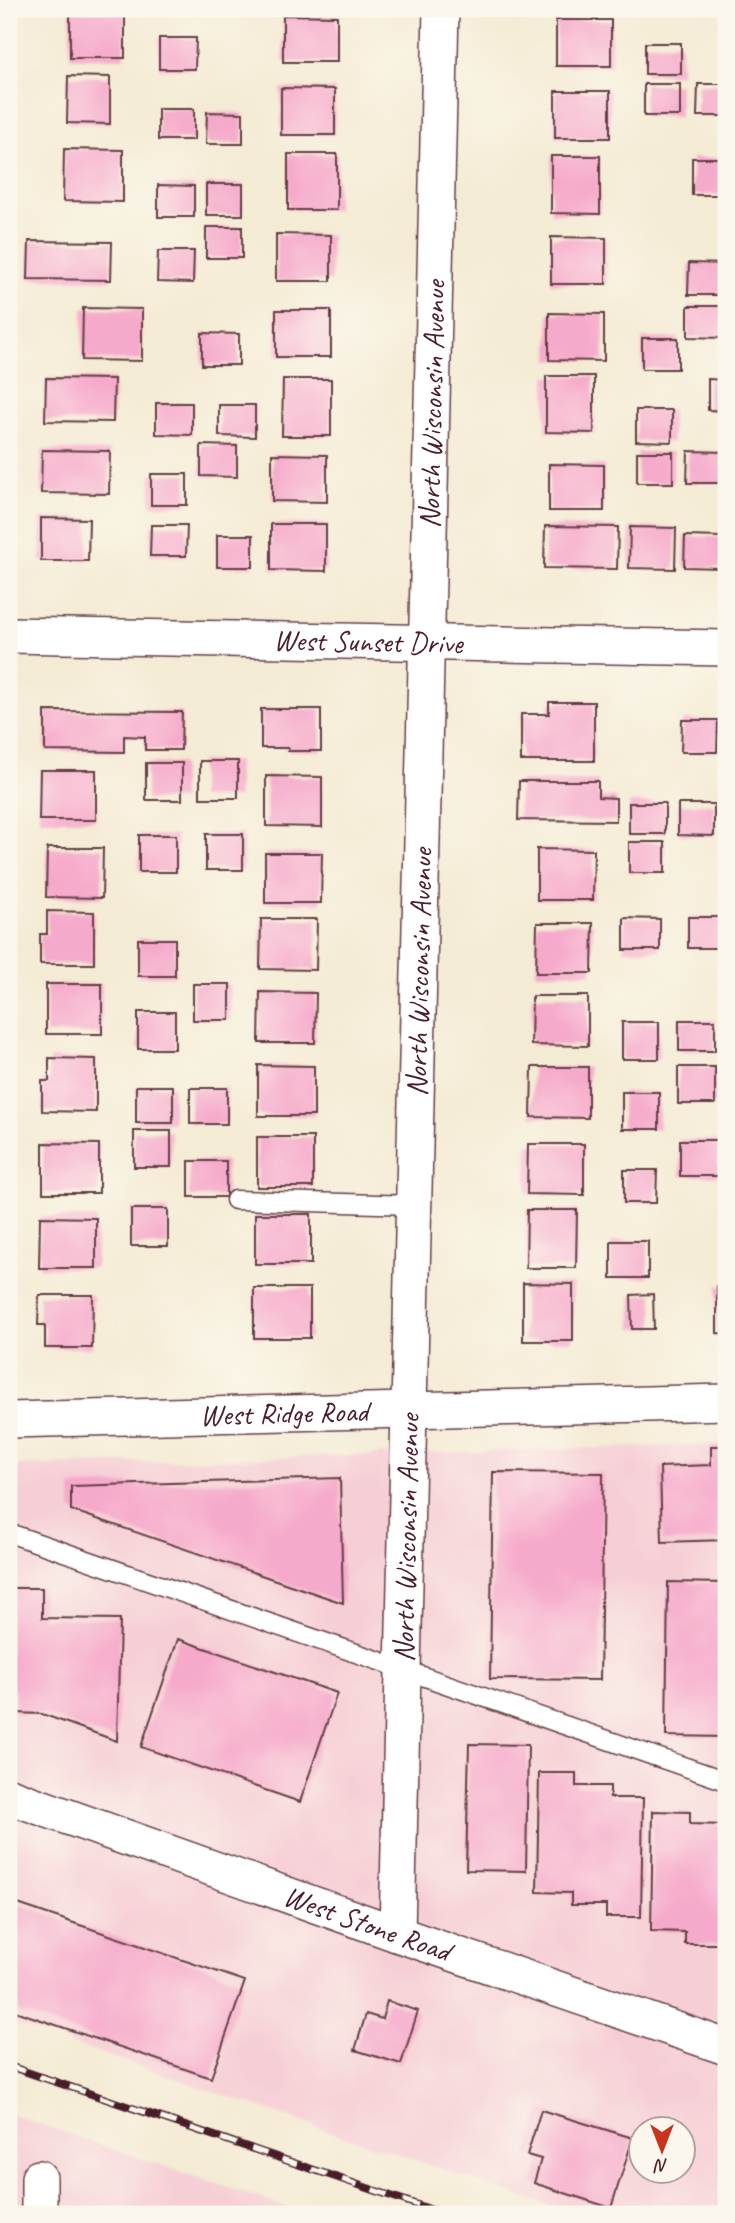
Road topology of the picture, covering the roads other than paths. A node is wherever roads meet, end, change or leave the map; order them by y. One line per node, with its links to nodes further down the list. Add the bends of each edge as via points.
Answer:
1 (441, 9): 3 (street, North Wisconsin Avenue)
2 (9, 635): 3 (street, West Sunset Drive)
3 (427, 642): 4 (street, West Sunset Drive); 6 (street, North Wisconsin Avenue)
4 (726, 648)
5 (234, 1200): 6 (lane)
6 (414, 1205): 8 (street, North Wisconsin Avenue)
7 (726, 1402): 8 (street, West Ridge Road)
8 (409, 1411): 9 (street, West Ridge Road); 11 (street, North Wisconsin Avenue)
9 (9, 1420)
10 (9, 1533): 11 (lane)
11 (403, 1670): 12 (lane); 14 (street, North Wisconsin Avenue)
12 (726, 1781)
13 (9, 1796): 14 (street, West Stone Road)
14 (397, 1934): 15 (street, West Stone Road)
15 (726, 2047)
16 (39, 2178): 17 (street)
17 (39, 2214)

